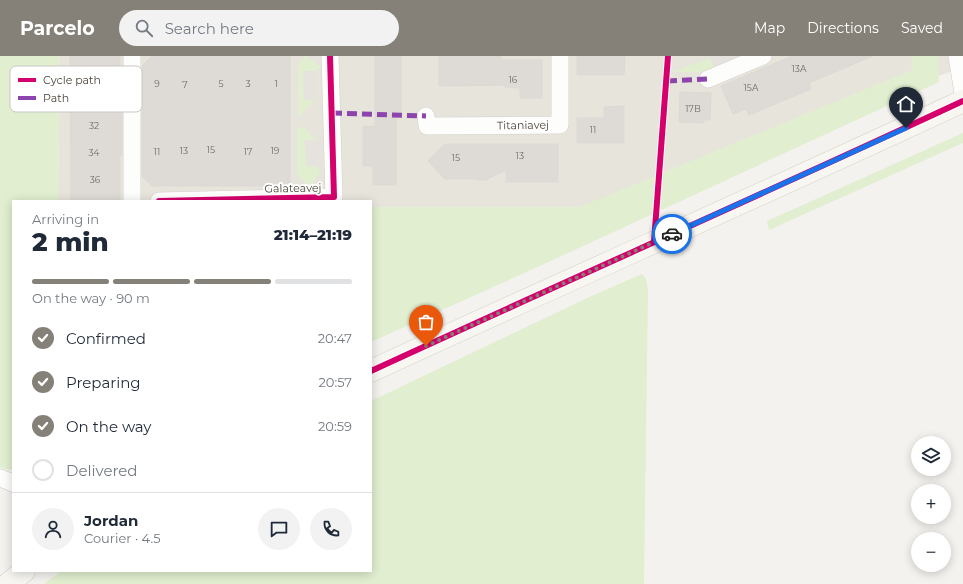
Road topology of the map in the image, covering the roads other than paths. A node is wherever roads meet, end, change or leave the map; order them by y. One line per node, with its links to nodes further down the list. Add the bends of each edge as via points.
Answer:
1 (330, 56): 11 (street, Galateavej, via 334,197)
2 (560, 56): 9 (street, Titaniavej, via 560,125 427,126)
3 (763, 56): 5 (street)
4 (957, 56): 6 (street)
5 (708, 79)
6 (963, 93)
7 (963, 101): 12 (street)
8 (132, 112): 10 (street)
9 (426, 116)
10 (132, 200)
11 (203, 200)
12 (372, 371)
13 (0, 478): 14 (street)
14 (12, 483)
15 (23, 572): 16 (street)
16 (8, 584)

